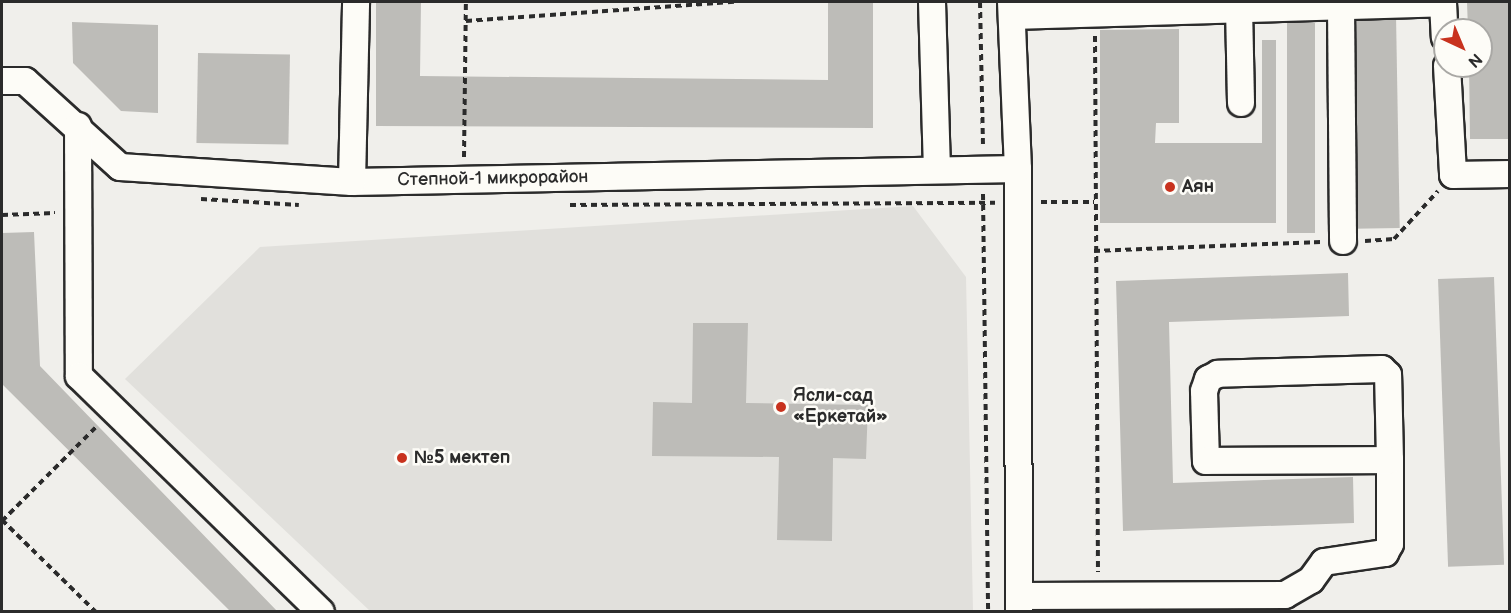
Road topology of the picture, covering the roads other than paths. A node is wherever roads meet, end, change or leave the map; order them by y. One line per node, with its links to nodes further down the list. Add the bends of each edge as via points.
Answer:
1 (356, 2): 15 (street)
2 (932, 2): 13 (street)
3 (1443, 2): 4 (street); 7 (street)
4 (1341, 6): 5 (street); 16 (street)
5 (1239, 7): 6 (street, via 1095,13); 10 (street)
6 (1011, 9): 12 (street)
7 (1444, 18)
8 (1448, 78): 14 (street, via 1452,175)
9 (2, 81): 11 (street, Степной-1 микрорайон, via 25,81)
10 (1241, 103)
11 (78, 126): 15 (street, Степной-1 микрорайон, via 120,167); 19 (street, via 79,376)
12 (1018, 169): 13 (street, Степной-1 микрорайон); 18 (street)
13 (937, 170): 15 (street, Степной-1 микрорайон)
14 (1509, 174)
15 (352, 182)
16 (1343, 242)
17 (1390, 460): 17 (street, via 1388,375 1382,369 1218,374 1208,379 1203,401 1206,461); 18 (street, via 1390,544 1385,553 1324,562 1311,580 1285,595 1098,596)
18 (1019, 604)
19 (321, 612)

